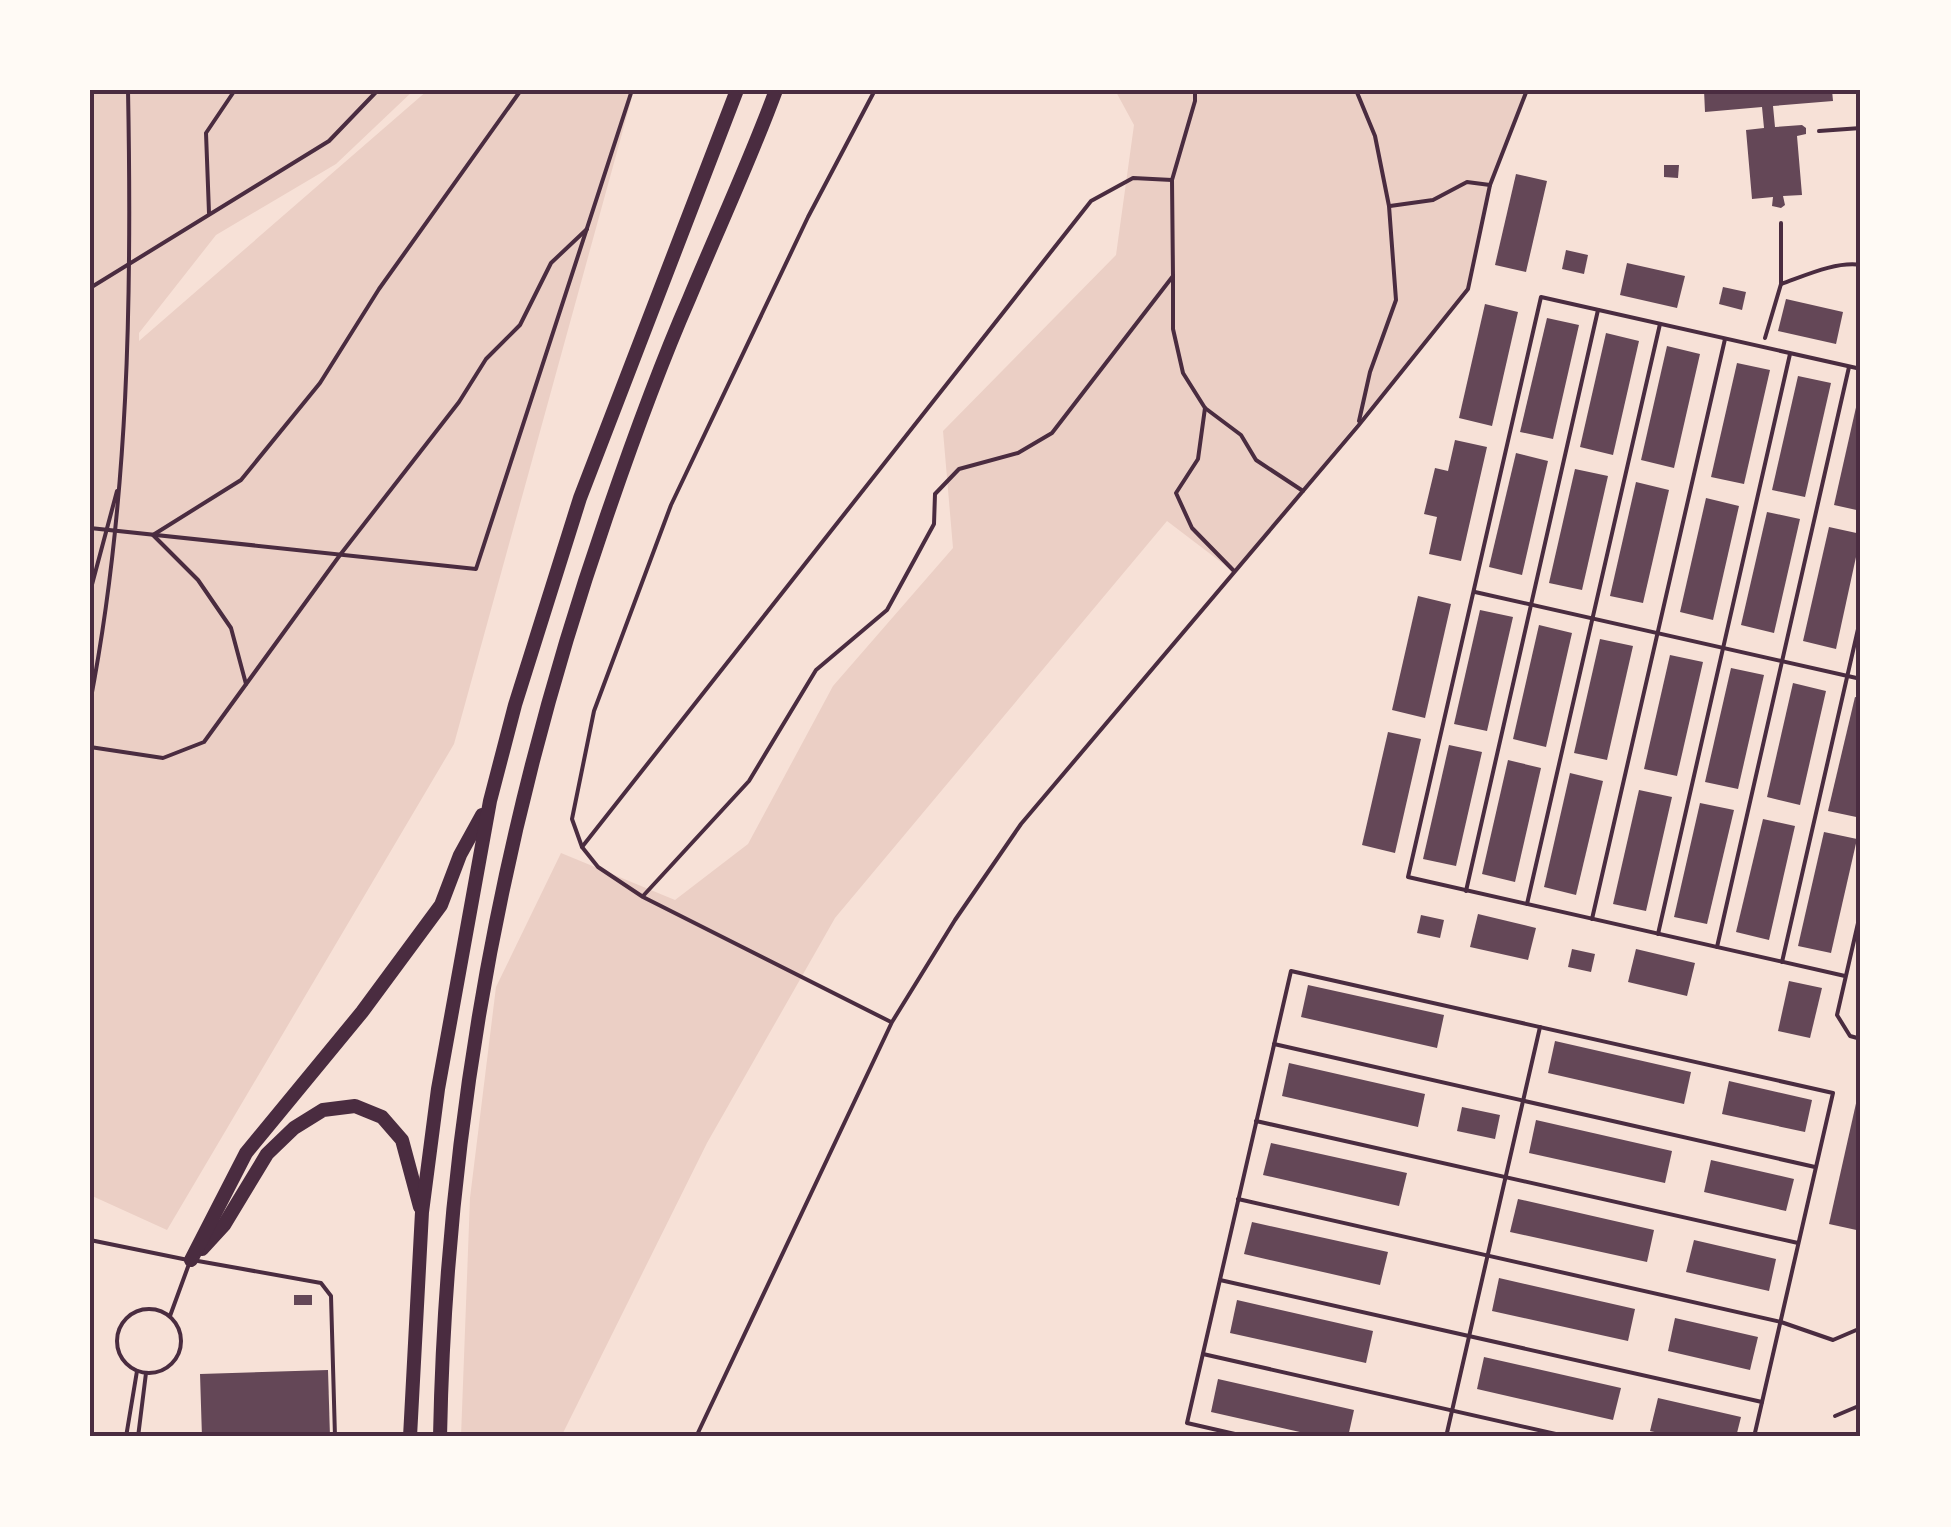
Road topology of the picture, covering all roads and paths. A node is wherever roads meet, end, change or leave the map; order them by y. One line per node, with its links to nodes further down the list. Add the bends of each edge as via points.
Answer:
1 (128, 90): 20 (path)
2 (235, 90): 17 (path, via 206,133)
3 (378, 90): 17 (path, via 329,140)
4 (521, 90): 39 (path, via 320,383 241,480)
5 (632, 90): 19 (path)
6 (737, 90): 55 (highway, via 580,498)
7 (776, 90): 96 (highway, via 607,515 524,796 467,1088)
8 (875, 90): 56 (path, via 671,505 594,710 572,818)
9 (1195, 90): 14 (path)
10 (1356, 90): 16 (path, via 1375,136)
11 (1527, 90): 15 (path)
12 (1861, 128): 13 (path)
13 (1819, 131)
14 (1172, 180): 22 (path); 56 (path, via 1133,178 1091,201)
15 (1490, 185): 16 (path, via 1466,182 1432,200); 33 (path, via 1468,289)
16 (1389, 206): 33 (path, via 1396,300)
17 (210, 213): 20 (path)
18 (1781, 222): 23 (path)
19 (588, 228): 40 (path, via 552,264 520,325 486,358); 40 (path, via 476,570)
20 (131, 262): 24 (path); 34 (path)
21 (1861, 265): 23 (path)
22 (1172, 276): 32 (path, via 1183,373); 58 (path, via 1052,432 1018,453 958,469 935,494 934,524 888,610 816,670 749,782)
23 (1781, 284): 28 (path)
24 (90, 288)
25 (1598, 310): 26 (lane); 43 (lane, via 1540,297); 44 (lane)
26 (1660, 324): 27 (lane); 46 (lane)
27 (1725, 338): 28 (lane); 47 (lane)
28 (1762, 347): 29 (lane)
29 (1790, 353): 30 (lane); 48 (lane)
30 (1850, 366): 31 (lane); 49 (lane)
31 (1861, 369)
32 (1205, 408): 35 (path, via 1242,435 1256,460); 41 (path, via 1198,459 1176,493 1192,528)
33 (1358, 426): 35 (path)
34 (120, 480): 37 (path); 38 (path)
35 (1304, 491): 41 (path)
36 (90, 528): 37 (path)
37 (107, 530): 38 (path); 42 (path)
38 (118, 531): 39 (path); 53 (path)
39 (153, 535): 40 (path); 52 (path, via 198,580 231,628)
40 (340, 555): 52 (path)
41 (1234, 572): 66 (path, via 1021,824)
42 (90, 592)
43 (1473, 592): 44 (lane); 57 (lane, via 1408,878)
44 (1531, 605): 46 (lane); 57 (lane)
45 (1861, 616): 50 (lane)
46 (1592, 619): 47 (lane); 59 (lane)
47 (1658, 634): 48 (lane); 61 (lane)
48 (1723, 648): 49 (lane); 62 (lane)
49 (1782, 662): 50 (lane); 63 (lane)
50 (1847, 676): 51 (lane); 64 (lane)
51 (1861, 680)
52 (246, 684): 54 (path, via 204,742 163,758)
53 (90, 703)
54 (90, 747)
55 (490, 802): 75 (highway); 79 (highway, via 441,905 246,1153)
56 (582, 847): 58 (path, via 598,867)
57 (1466, 891): 59 (lane)
58 (643, 896): 66 (path)
59 (1527, 904): 61 (lane)
60 (1861, 910): 65 (lane)
61 (1592, 919): 62 (lane)
62 (1658, 934): 63 (lane)
63 (1717, 947): 64 (lane)
64 (1782, 962): 65 (lane)
65 (1845, 976): 68 (lane, via 1837,1014 1850,1036)
66 (892, 1022): 97 (path)
67 (1540, 1027): 69 (lane, via 1291,970); 70 (lane); 72 (lane, via 1833,1093)
68 (1861, 1039)
69 (1274, 1044): 70 (lane); 71 (lane)
70 (1523, 1101): 72 (lane); 73 (lane)
71 (1256, 1121): 73 (lane); 74 (lane)
72 (1816, 1167): 77 (lane)
73 (1506, 1177): 77 (lane); 78 (lane)
74 (1238, 1199): 78 (lane); 80 (lane)
75 (422, 1212): 79 (highway, via 402,1140 382,1117 355,1106 322,1110 267,1154 224,1225); 95 (highway)
76 (90, 1240): 79 (lane)
77 (1799, 1244): 82 (lane)
78 (1488, 1256): 82 (lane); 84 (lane)
79 (191, 1260): 81 (lane); 94 (lane, via 321,1282 332,1296)
80 (1220, 1280): 84 (lane); 85 (lane)
81 (170, 1316): 86 (lane, via 142,1309 119,1328 121,1357); 87 (lane, via 181,1349 172,1365)
82 (1781, 1322): 83 (lane, via 1833,1340); 88 (lane)
83 (1861, 1328)
84 (1469, 1336): 88 (lane); 90 (lane)
85 (1203, 1354): 90 (lane); 98 (lane, via 1187,1423)
86 (138, 1371): 87 (lane); 92 (lane)
87 (146, 1373): 93 (lane)
88 (1762, 1402): 101 (lane)
89 (1861, 1405): 91 (lane)
90 (1452, 1410): 99 (lane); 100 (lane)
91 (1836, 1416)
92 (126, 1437)
93 (138, 1437)
94 (335, 1437)
95 (410, 1437)
96 (440, 1437)
97 (696, 1437)
98 (1248, 1437)
99 (1446, 1437)
100 (1569, 1437)
101 (1754, 1437)

